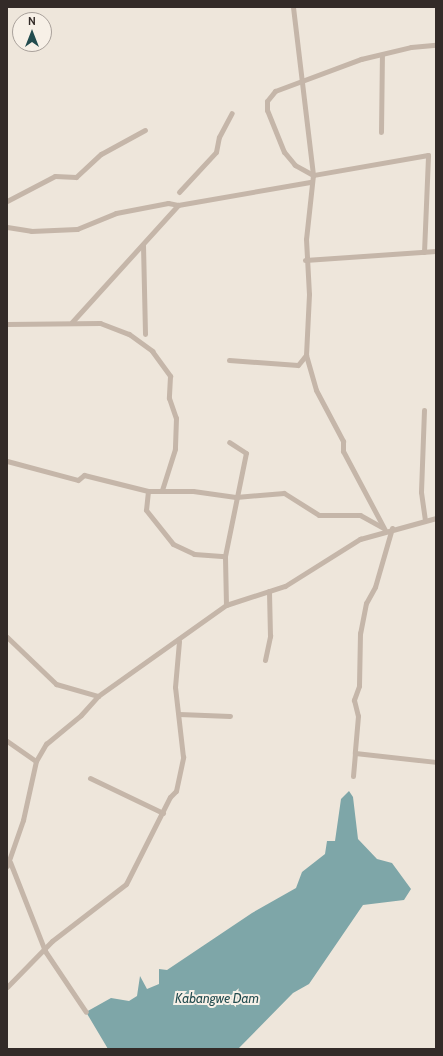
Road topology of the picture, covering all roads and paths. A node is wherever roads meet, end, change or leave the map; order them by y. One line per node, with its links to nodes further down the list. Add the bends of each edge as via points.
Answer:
1 (293, 7): 4 (street)
2 (436, 45): 3 (street, via 411,46)
3 (382, 55): 4 (street, via 321,73); 7 (street)
4 (302, 83): 8 (street); 8 (street, via 275,91 268,101 267,110 284,152 295,165)
5 (232, 113): 10 (street, via 219,137 216,152)
6 (145, 130): 11 (street, via 101,154 76,177 54,176)
7 (381, 132)
8 (313, 175): 9 (street); 16 (street, via 427,154)
9 (310, 182): 12 (street); 17 (street)
10 (179, 192)
11 (7, 200)
12 (178, 206): 13 (street, via 168,203 116,213 77,229 31,232); 14 (street)
13 (7, 227)
14 (143, 245): 18 (street); 20 (street)
15 (436, 251): 16 (street)
16 (424, 252): 17 (street)
17 (305, 260): 21 (street, via 309,294)
18 (72, 322): 19 (street); 26 (street, via 108,324 129,334 147,346 168,370 169,398 176,418 175,449)
19 (7, 324)
20 (145, 334)
21 (306, 355): 22 (street, via 298,365); 32 (street, via 316,390 343,441 343,451)
22 (229, 360)
23 (424, 410): 30 (street, via 421,492)
24 (229, 442): 28 (street, via 246,453)
25 (7, 461): 27 (street, via 78,480 84,475)
26 (162, 490): 27 (street); 28 (street)
27 (148, 491): 33 (street, via 146,510 173,544 194,554)
28 (236, 497): 32 (street, via 284,493 319,515 360,515); 33 (street)
29 (436, 518): 30 (street)
30 (425, 520): 31 (street)
31 (392, 528): 32 (street); 43 (street, via 375,587 366,603 360,633 359,686 354,700 358,716)
32 (385, 530): 34 (street, via 360,539 297,579)
33 (225, 556): 35 (street)
34 (269, 591): 35 (street); 38 (street, via 270,636)
35 (226, 605): 37 (street)
36 (7, 637): 39 (street, via 56,684)
37 (179, 641): 39 (street); 40 (street, via 175,687)
38 (265, 660)
39 (98, 696): 44 (street, via 81,715 46,744)
40 (179, 714): 41 (street); 48 (street, via 183,757 176,791)
41 (230, 716)
42 (7, 741): 44 (street)
43 (355, 753): 45 (street); 46 (street)
44 (36, 761): 49 (street)
45 (436, 762)
46 (353, 776)
47 (90, 778): 48 (street)
48 (163, 813): 50 (street, via 126,884 52,941)
49 (9, 864): 50 (street)
50 (45, 951): 51 (street); 52 (street)
51 (7, 987)
52 (86, 1012)

